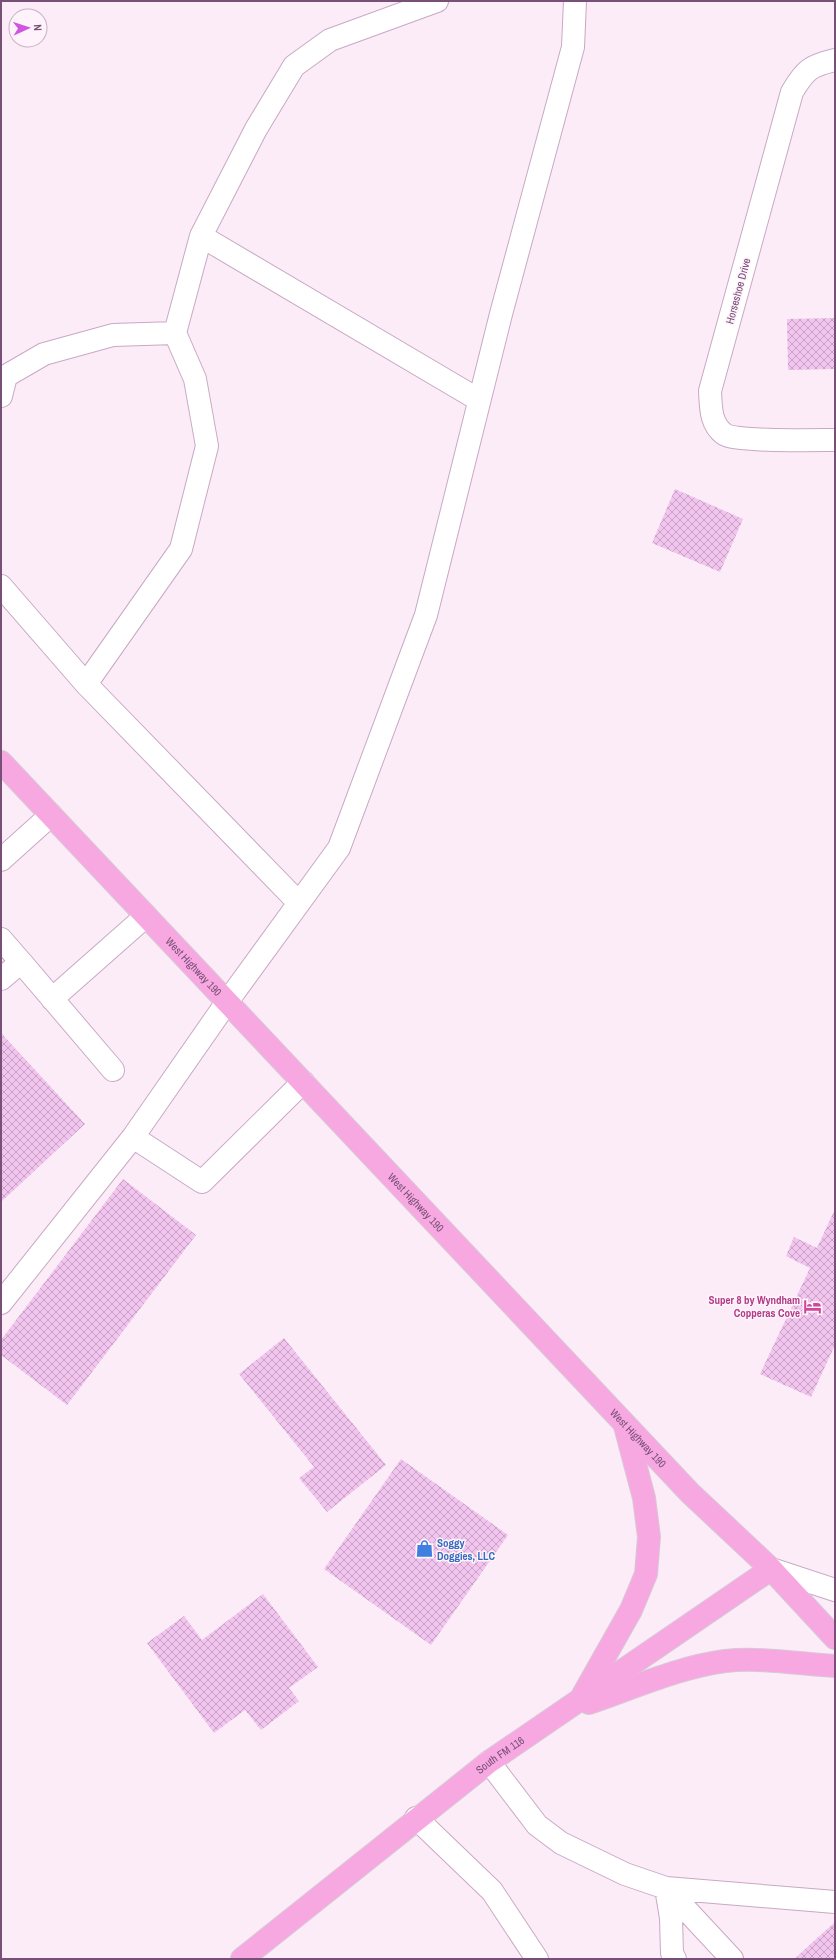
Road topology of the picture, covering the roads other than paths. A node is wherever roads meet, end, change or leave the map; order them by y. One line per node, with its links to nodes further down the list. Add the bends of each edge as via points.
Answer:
1 (437, 1): 4 (street, via 330,40 294,66 256,129)
2 (575, 1): 7 (street, via 573,47)
3 (835, 60): 8 (street, Horseshoe Drive, via 816,64 802,75 792,92 710,391 711,414 725,435)
4 (201, 236): 5 (street); 7 (street)
5 (174, 333): 6 (street, via 113,335 44,354 6,376); 10 (street, via 195,379 207,446 181,549)
6 (1, 396)
7 (480, 400): 14 (street, via 426,615 339,848)
8 (835, 440)
9 (1, 586): 10 (street)
10 (86, 684): 14 (street)
11 (1, 762): 12 (main road, West Highway 190)
12 (51, 815): 13 (street); 15 (main road, West Highway 190)
13 (1, 860)
14 (299, 903): 20 (street)
15 (146, 916): 19 (street); 20 (main road, West Highway 190)
16 (1, 939): 17 (street)
17 (21, 962): 18 (street); 19 (street)
18 (1, 979)
19 (52, 999): 21 (street)
20 (227, 1002): 22 (main road, West Highway 190); 23 (street)
21 (113, 1070)
22 (303, 1082): 23 (street, via 202,1182); 25 (main road, West Highway 190)
23 (133, 1137): 24 (street)
24 (1, 1303)
25 (625, 1425): 26 (main road, West Highway 190, via 690,1493); 30 (main road, via 644,1498 649,1537 646,1574 632,1610)
26 (771, 1569): 27 (street); 28 (main road, West Highway 190); 30 (main road, South FM 116)
27 (835, 1590)
28 (835, 1638)
29 (835, 1666): 31 (main road, via 726,1661 689,1668)
30 (580, 1700): 31 (main road, South FM 116)
31 (561, 1712): 32 (main road, South FM 116)
32 (489, 1762): 33 (main road, South FM 116); 34 (street, via 537,1825 561,1843 625,1874)
33 (416, 1818): 36 (main road, South FM 116); 37 (street, via 492,1891)
34 (666, 1888): 35 (street); 38 (street, via 671,1918 672,1953); 39 (street)
35 (835, 1902)
36 (242, 1959)
37 (537, 1959)
38 (675, 1959)
39 (732, 1959)

